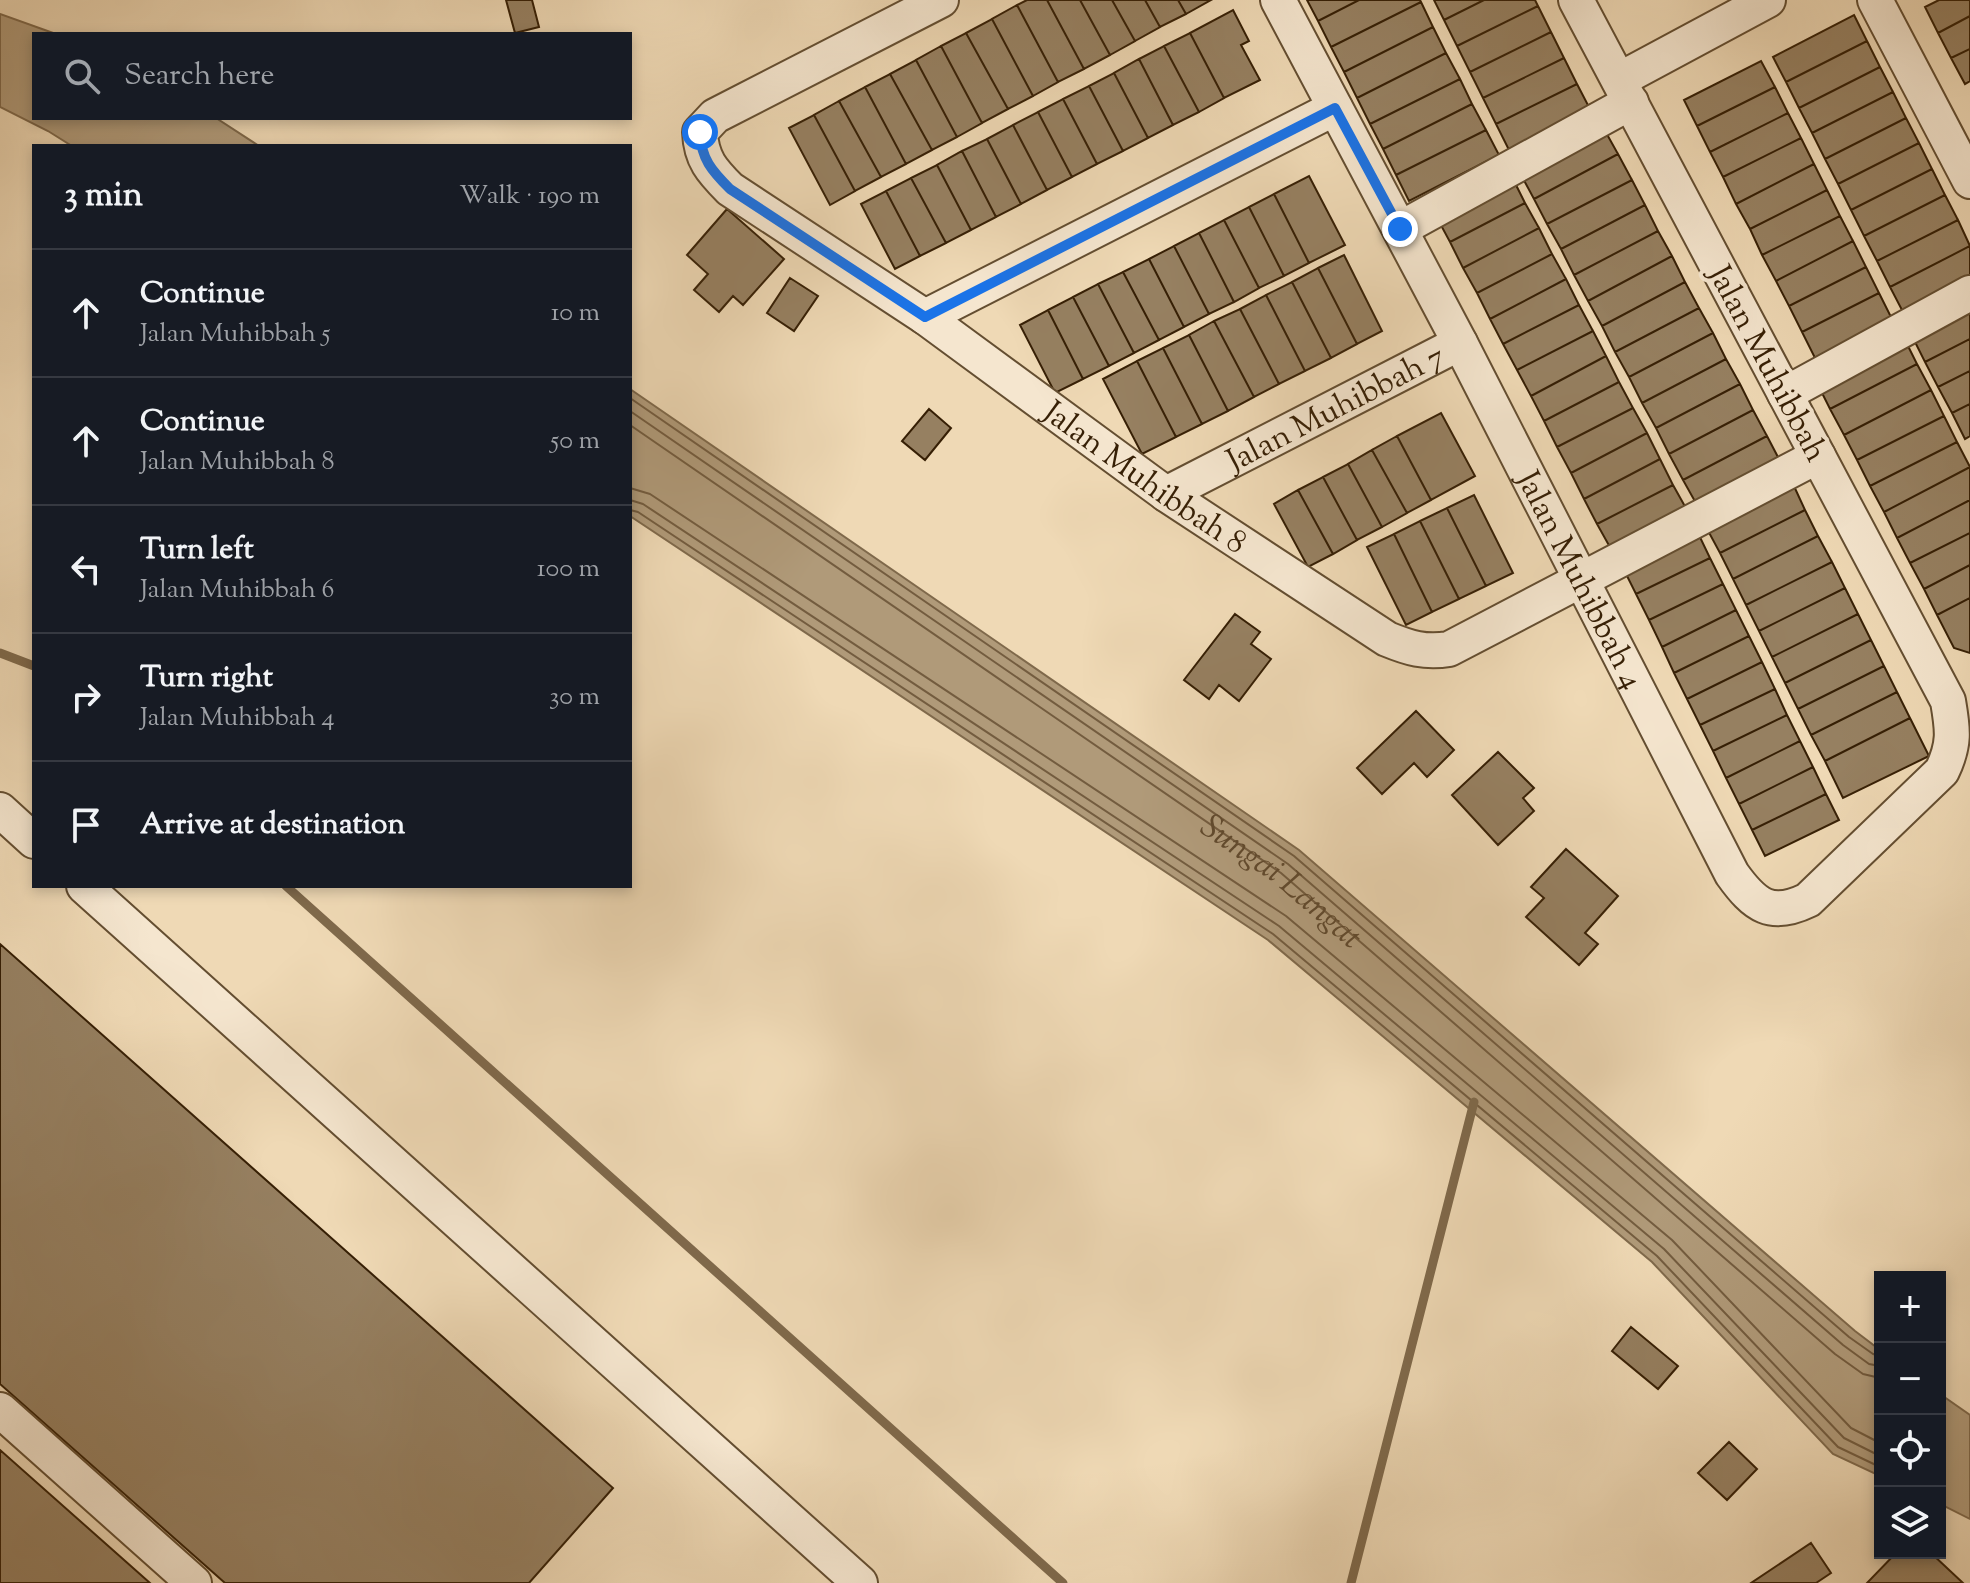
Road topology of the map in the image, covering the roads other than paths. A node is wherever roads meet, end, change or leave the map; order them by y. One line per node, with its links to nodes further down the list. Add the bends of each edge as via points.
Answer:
1 (941, 0): 11 (street, Jalan Muhibbah 8, via 715,116 700,132 709,168 730,189)
2 (1278, 0): 7 (street, Jalan Muhibbah 4)
3 (1576, 0): 6 (street, Jalan Muhibbah)
4 (1768, 0): 6 (street)
5 (1875, 0): 8 (street)
6 (1625, 91): 9 (street); 13 (street, Jalan Muhibbah)
7 (1335, 108): 9 (street, Jalan Muhibbah 4); 11 (street)
8 (1970, 181)
9 (1400, 229): 12 (street, Jalan Muhibbah 4)
10 (1970, 293): 13 (street)
11 (925, 317): 15 (street, Jalan Muhibbah 8)
12 (1460, 343): 15 (street, Jalan Muhibbah 7); 16 (street, Jalan Muhibbah 4)
13 (1785, 394): 14 (street, Jalan Muhibbah)
14 (1818, 456): 16 (street, Jalan Muhibbah 8); 17 (street, Jalan Muhibbah)
15 (1166, 494): 16 (street, Jalan Muhibbah 8, via 1408,648 1449,649)
16 (1582, 579): 17 (street, Jalan Muhibbah 4, via 1732,874 1747,895 1766,908 1791,909 1808,900 1942,771 1951,752)
17 (1957, 707)
18 (0, 810): 19 (street)
19 (32, 839)
20 (86, 888): 23 (street)
21 (0, 1410): 22 (street)
22 (194, 1583)
23 (860, 1583)

